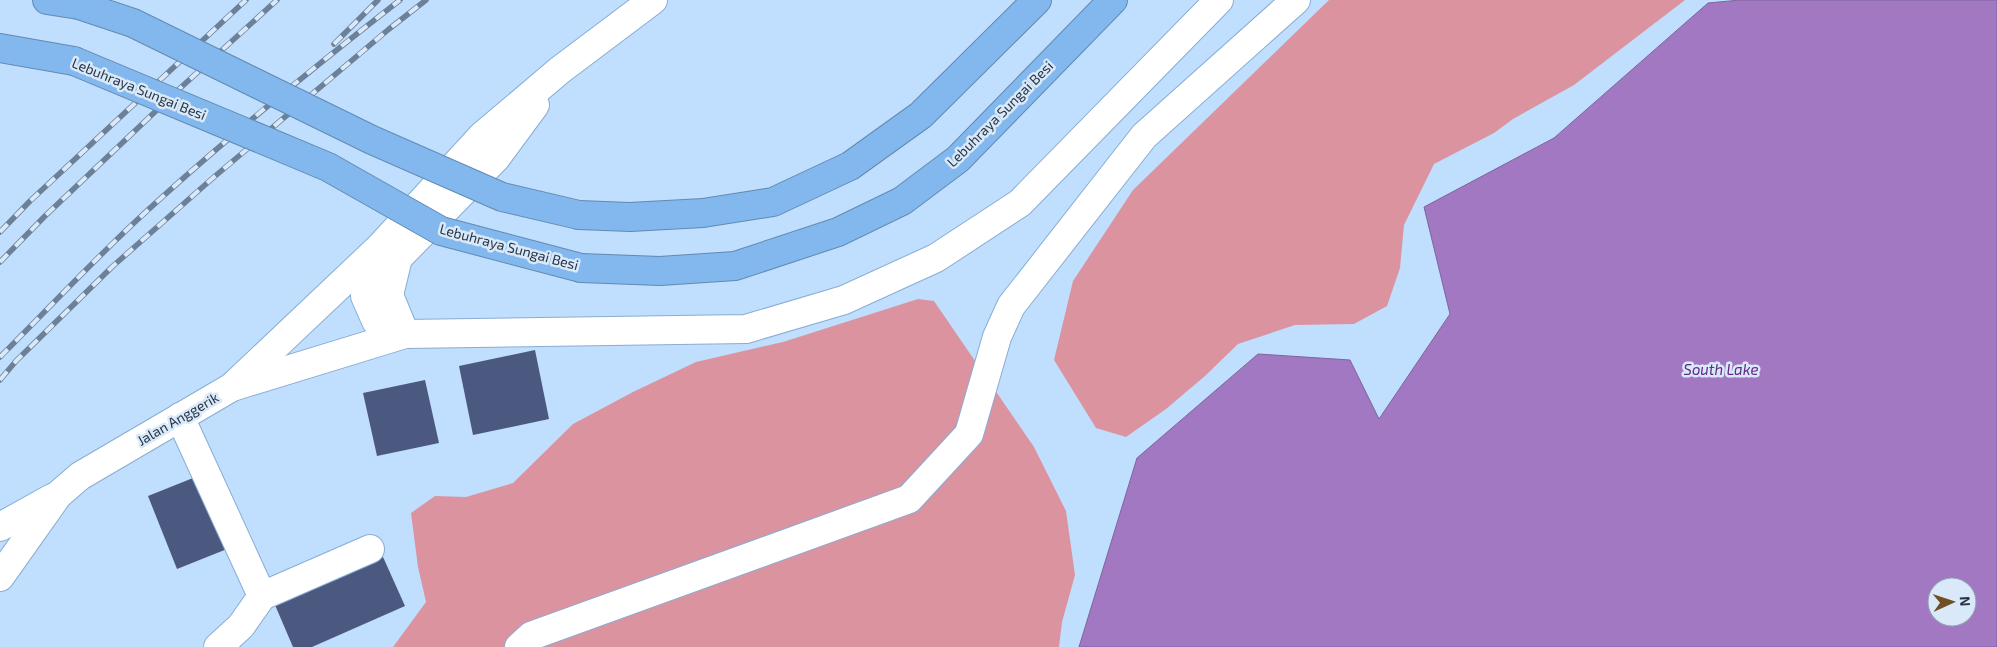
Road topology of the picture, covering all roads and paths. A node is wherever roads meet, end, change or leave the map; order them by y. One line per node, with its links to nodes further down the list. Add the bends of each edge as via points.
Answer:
1 (47, 0): 3 (highway, bridge, via 79,5 132,23 372,140 502,197 578,215 630,217 703,214 773,202 850,166 922,115)
2 (653, 0): 8 (street)
3 (1037, 0)
4 (1113, 0): 7 (highway, Lebuhraya Sungai Besi, bridge, via 958,159 902,201 838,232 735,266 660,271 581,268 441,231 328,167 74,61)
5 (1219, 0): 10 (street, via 1020,203 936,258 844,300 746,330)
6 (1296, 0): 19 (street, via 1144,136 1023,290 1011,306 997,337 969,434 909,499 531,636)
7 (0, 48)
8 (560, 70): 9 (street, via 482,136); 10 (street, via 496,158 398,258 389,295)
9 (380, 247): 10 (street, via 365,296 376,321); 11 (street)
10 (404, 334): 11 (street, Jalan Anggerik)
11 (232, 387): 12 (street, Jalan Anggerik)
12 (180, 417): 13 (street, Jalan Anggerik, via 80,476); 17 (street)
13 (58, 495): 14 (street); 16 (street, Jalan Anggerik)
14 (0, 527)
15 (370, 550): 17 (street)
16 (0, 577)
17 (262, 596): 18 (street, via 242,626)
18 (218, 647)
19 (519, 647)

